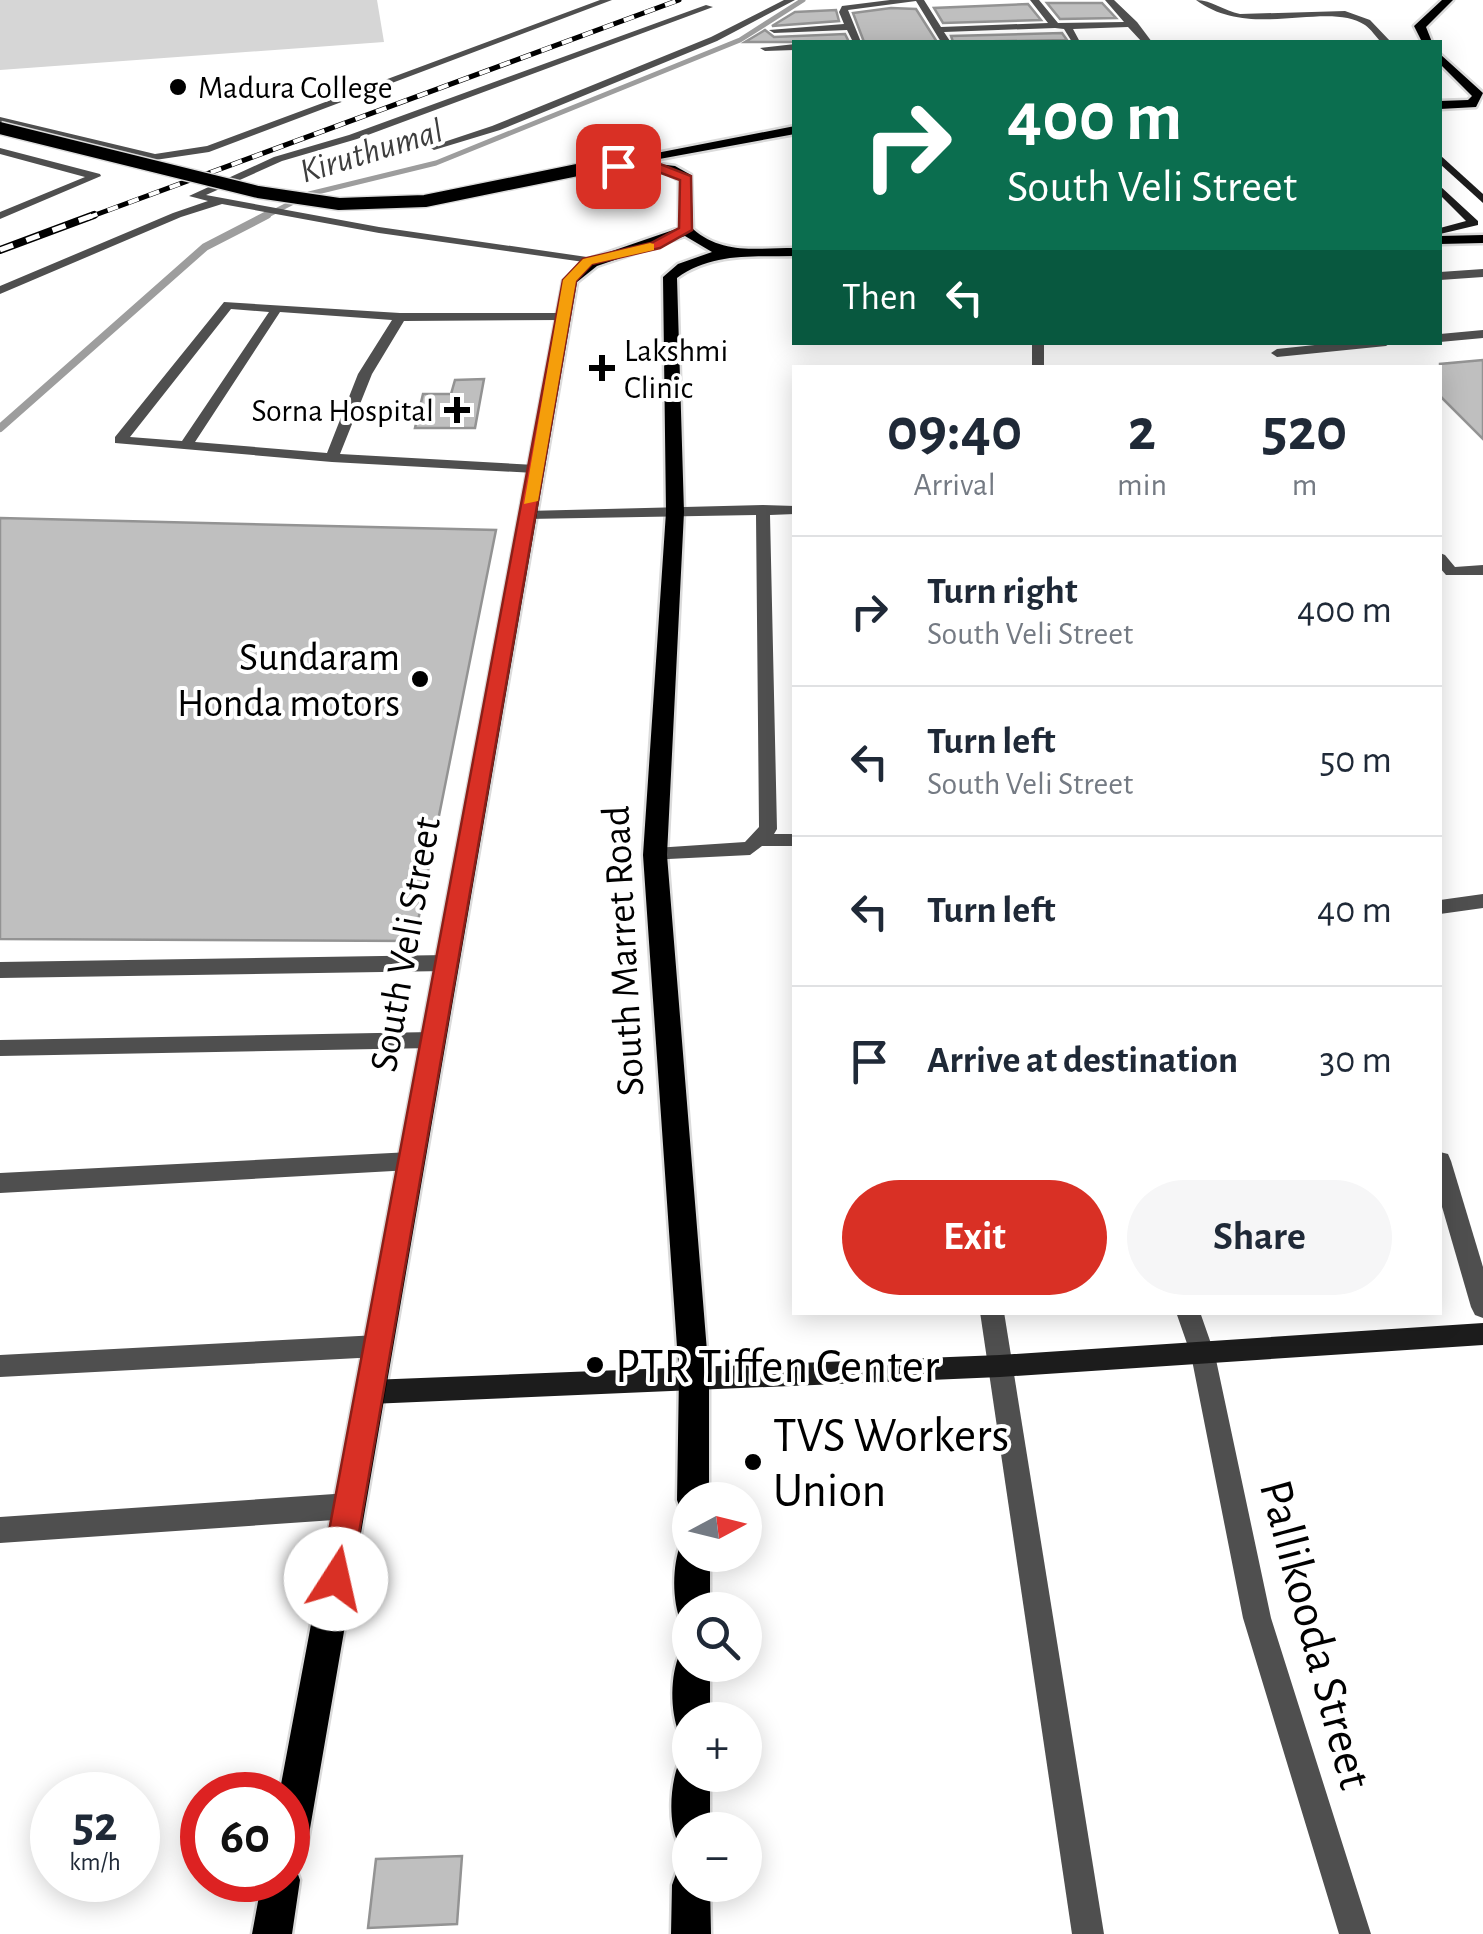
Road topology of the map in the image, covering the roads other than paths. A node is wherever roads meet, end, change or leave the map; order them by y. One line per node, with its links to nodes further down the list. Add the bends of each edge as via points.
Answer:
1 (608, 0): 27 (street, via 209,149 155,157)
2 (792, 0): 11 (street)
3 (916, 0): 14 (street, via 845,8); 16 (street)
4 (1034, 0): 13 (street)
5 (1109, 0): 12 (street)
6 (1200, 0): 10 (street, via 1233,16)
7 (1294, 0): 10 (street)
8 (1448, 0): 22 (main road, via 1420,26)
9 (709, 7): 38 (street, via 194,196)
10 (1308, 14): 21 (street, via 1356,16)
11 (754, 16): 14 (street, via 792,30); 31 (street, via 714,39)
12 (1134, 24): 15 (street); 20 (street)
13 (1054, 25): 15 (street); 16 (street)
14 (848, 27): 17 (street)
15 (1067, 27): 19 (street)
16 (939, 30): 18 (street)
17 (857, 40)
18 (945, 40)
19 (1075, 40)
20 (1146, 40)
21 (1384, 40)
22 (1426, 40)
23 (792, 47): 24 (street)
24 (766, 48)
25 (1442, 59): 26 (main road, via 1479,96 1472,104)
26 (1442, 103)
27 (0, 120)
28 (0, 128): 34 (main road, bridge, via 258,192 339,204 425,201)
29 (792, 131): 30 (main road)
30 (713, 144): 34 (main road); 35 (main road)
31 (434, 147)
32 (0, 151): 39 (street, via 96,176)
33 (1442, 160): 37 (street)
34 (598, 166): 35 (main road, via 655,166)
35 (686, 178): 40 (main road)
36 (1442, 191): 41 (street, via 1474,223)
37 (1483, 200)
38 (222, 201): 47 (street); 51 (street)
39 (0, 216)
40 (686, 230): 44 (main road); 46 (main road)
41 (1442, 231)
42 (1483, 239): 43 (main road)
43 (1442, 240)
44 (725, 252): 45 (main road); 48 (main road)
45 (792, 252)
46 (623, 254): 47 (main road); 48 (main road)
47 (588, 262): 53 (main road, South Veli Street, via 570,280)
48 (663, 268): 64 (main road, South Marret Road)
49 (1483, 273): 50 (street)
50 (1442, 276)
51 (0, 290)
52 (277, 308): 54 (street); 59 (street); 59 (street, via 228,305 120,440)
53 (563, 316): 54 (street); 61 (main road, South Veli Street)
54 (400, 317): 60 (street, via 365,374)
55 (1483, 334): 56 (street)
56 (1442, 338)
57 (1330, 345): 58 (street)
58 (1273, 348)
59 (186, 446): 60 (street)
60 (332, 458): 61 (street)
61 (536, 469): 65 (main road, South Veli Street)
62 (763, 509): 63 (street); 64 (street); 68 (street, via 770,819)
63 (792, 510)
64 (675, 512): 65 (street); 70 (main road, South Marret Road)
65 (527, 516): 73 (main road, South Veli Street)
66 (1483, 570): 67 (street)
67 (1446, 572)
68 (761, 840): 69 (street); 70 (street, via 730,852)
69 (792, 840)
70 (655, 855): 88 (main road, South Marret Road)
71 (1483, 901): 72 (street)
72 (1442, 907)
73 (446, 964): 74 (street); 75 (main road, South Veli Street)
74 (0, 970)
75 (432, 1040): 76 (street); 77 (main road, South Veli Street)
76 (0, 1048)
77 (411, 1161): 79 (street); 84 (main road, South Veli Street)
78 (1442, 1167): 80 (street)
79 (0, 1183)
80 (1483, 1306)
81 (992, 1315): 87 (street)
82 (1189, 1315): 85 (street, Pallikooda Street)
83 (1483, 1334): 85 (street)
84 (378, 1346): 86 (street); 89 (main road, South Veli Street)
85 (1203, 1355): 87 (street); 99 (street, Pallikooda Street, via 1257,1618)
86 (0, 1366)
87 (1000, 1366): 88 (street); 98 (street)
88 (694, 1376): 89 (street); 90 (main road, South Marret Road)
89 (370, 1392): 91 (main road, South Veli Street)
90 (693, 1482)
91 (349, 1506): 92 (street); 93 (main road, South Veli Street)
92 (0, 1530)
93 (301, 1772)
94 (278, 1902): 96 (main road)
95 (691, 1902): 97 (main road)
96 (272, 1934)
97 (690, 1934)
98 (1088, 1934)
99 (1355, 1934)

